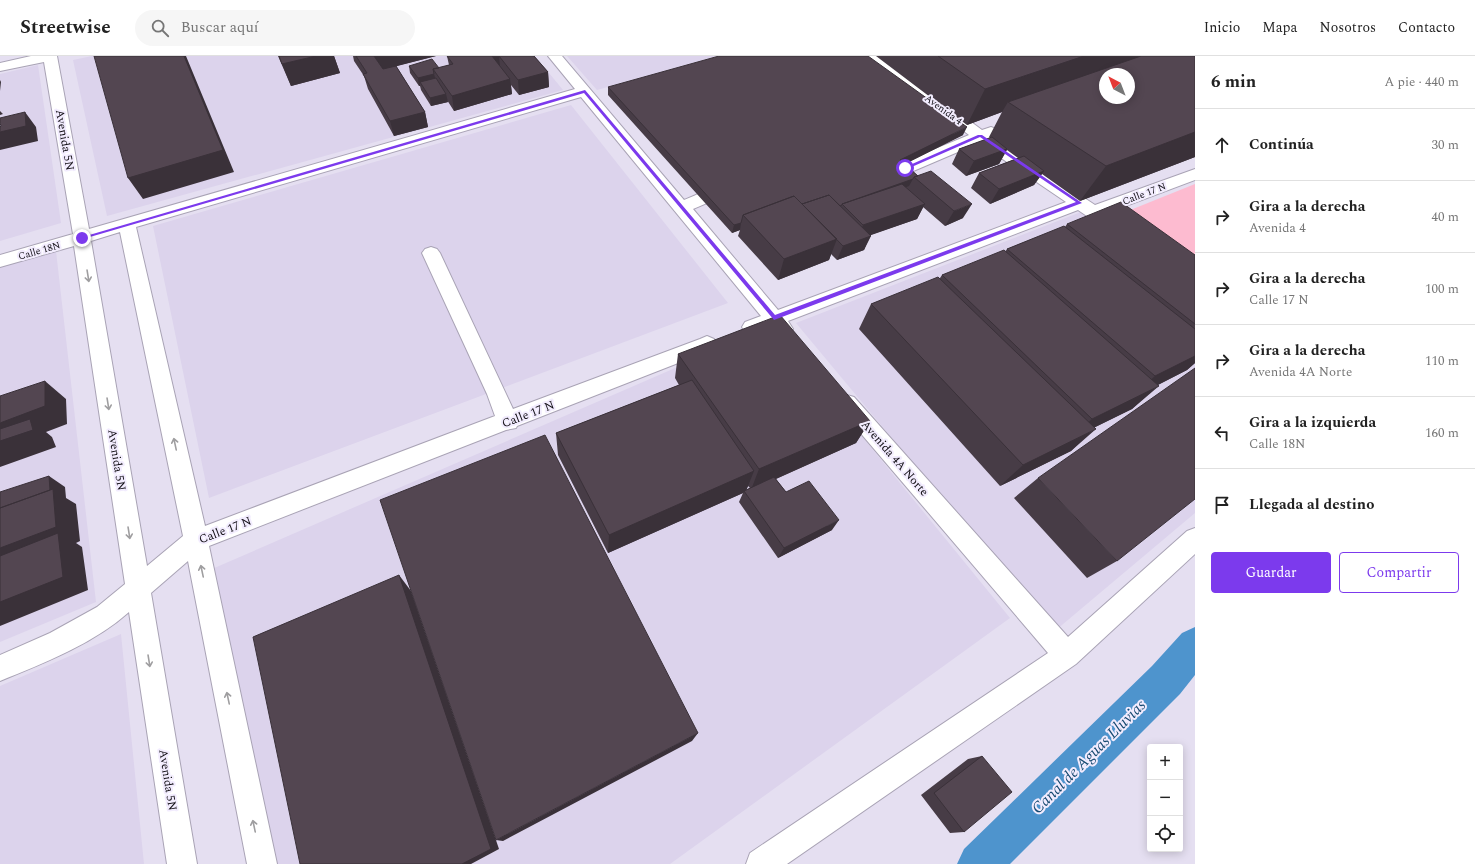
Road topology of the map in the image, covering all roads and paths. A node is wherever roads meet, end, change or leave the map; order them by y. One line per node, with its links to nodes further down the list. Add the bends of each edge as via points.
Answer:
1 (50, 56): 4 (street); 14 (street, Avenida 5N)
2 (555, 56): 5 (street)
3 (872, 56): 7 (street, Avenida 4)
4 (0, 67)
5 (585, 91): 11 (street); 13 (street, Calle 18N)
6 (1002, 128): 7 (street)
7 (980, 136): 8 (street); 12 (street, Avenida 4)
8 (905, 168)
9 (1195, 174): 12 (street, Calle 17 N)
10 (736, 175): 11 (street, via 711,194)
11 (681, 208): 18 (street)
12 (1087, 208): 15 (street, Avenida 4); 18 (street, Calle 17 N)
13 (127, 224): 14 (street, Calle 18N); 23 (street, one-way to 13)
14 (82, 238): 17 (street, Calle 18N); 24 (street, Avenida 5N, one-way to 24)
15 (1132, 239)
16 (431, 253): 21 (street)
17 (0, 261)
18 (774, 318): 19 (street); 21 (street, Calle 17 N)
19 (795, 342)
20 (837, 390): 25 (street, Avenida 4A Norte)
21 (508, 422): 23 (street, Calle 17 N)
22 (1195, 539): 25 (street)
23 (196, 540): 24 (street, Calle 17 N); 28 (street, one-way to 23)
24 (138, 589): 26 (street, Calle 17 N, via 106,616 59,642); 27 (street, Avenida 5N, one-way to 27)
25 (1067, 656): 29 (street)
26 (0, 668)
27 (182, 864)
28 (262, 864)
29 (761, 864)

